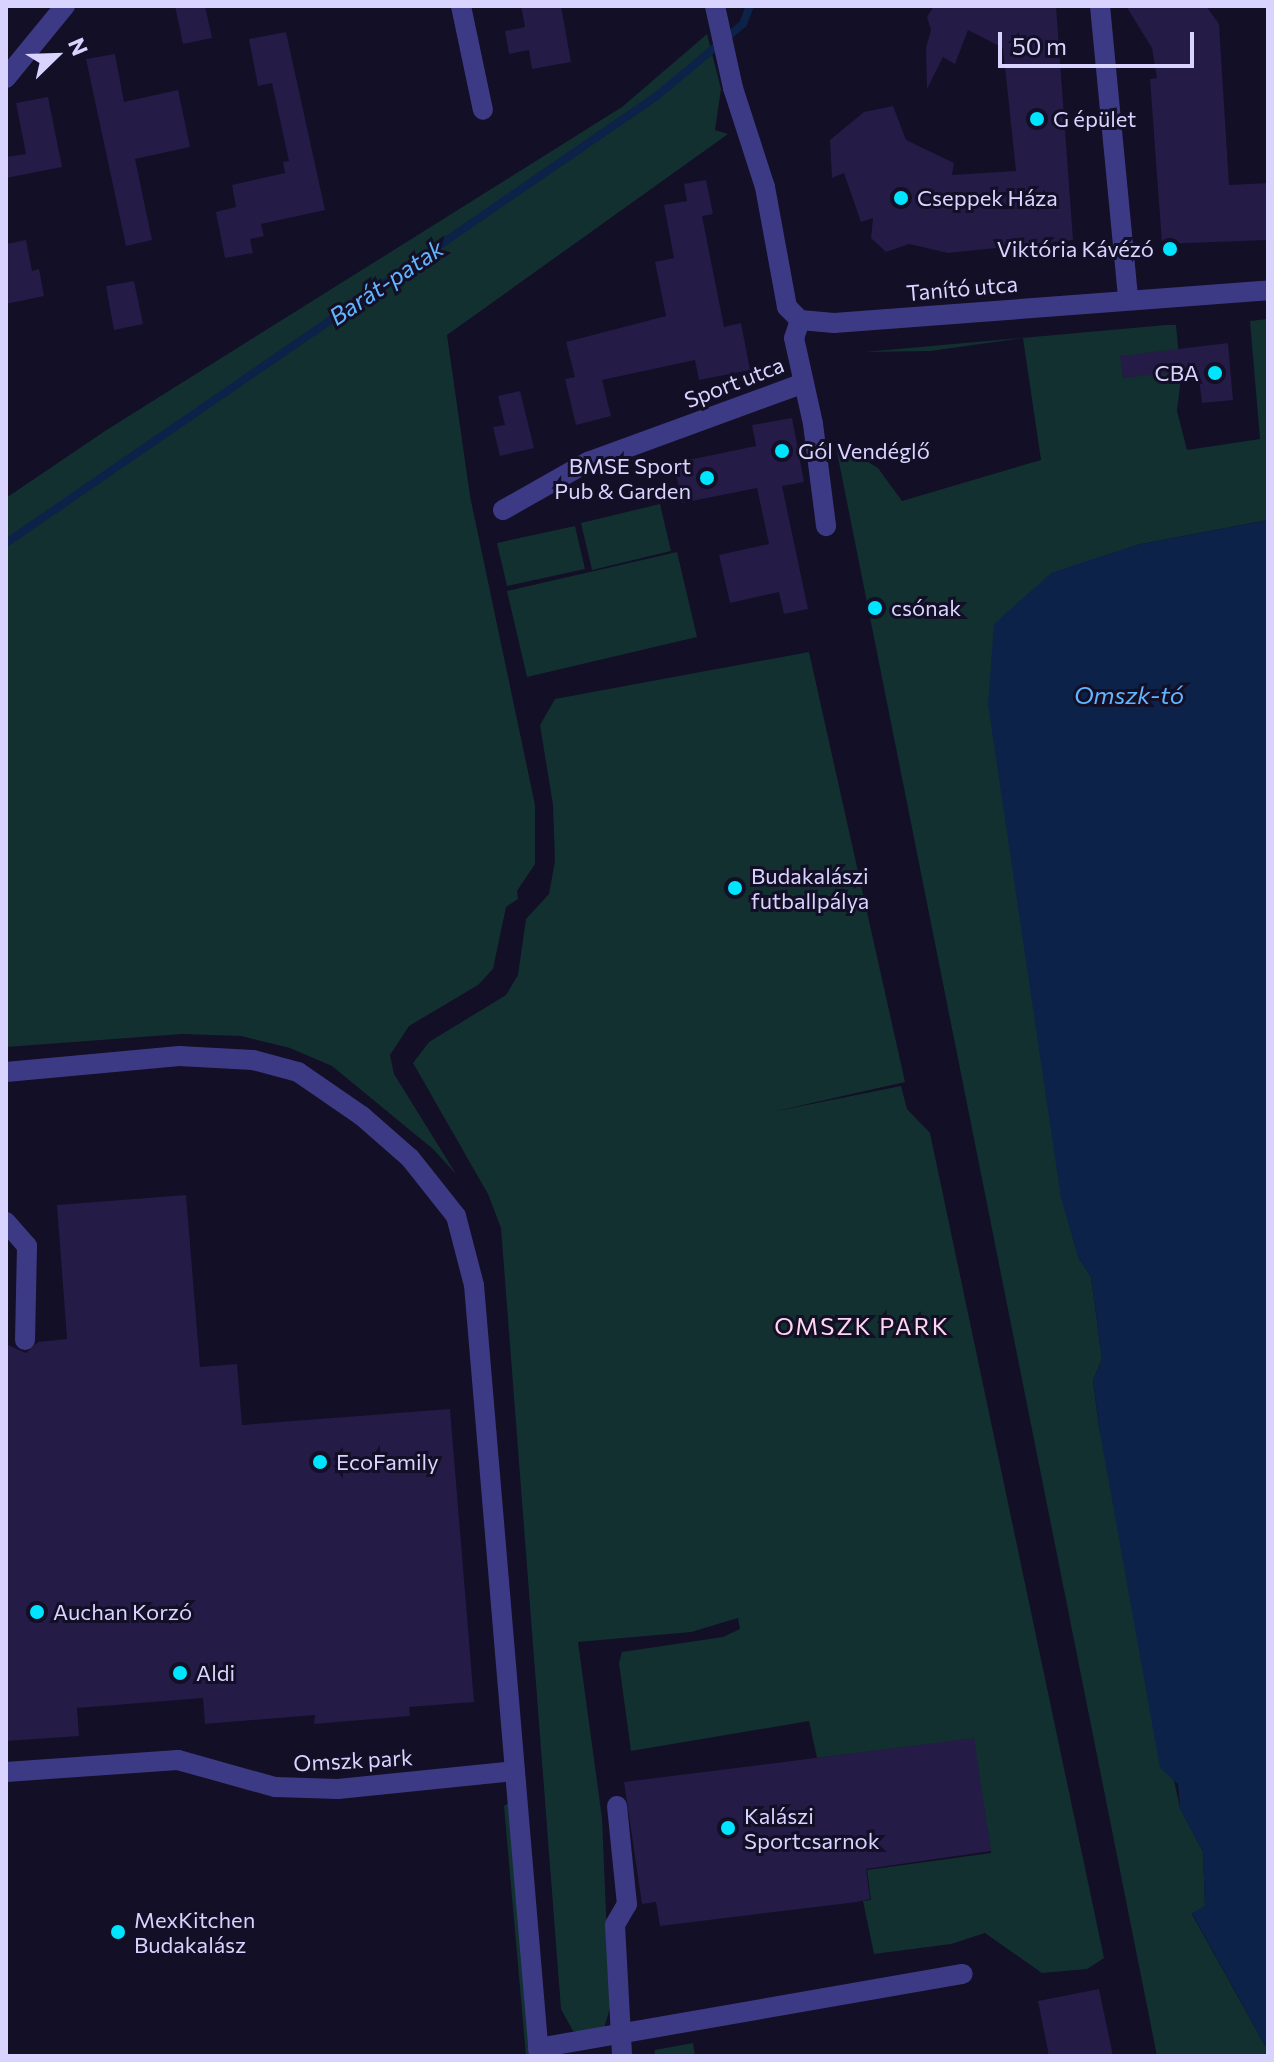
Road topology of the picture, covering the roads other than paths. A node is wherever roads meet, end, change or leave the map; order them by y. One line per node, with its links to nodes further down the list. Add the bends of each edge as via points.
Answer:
1 (461, 6): 6 (street)
2 (1100, 6): 8 (street)
3 (716, 8): 9 (street, via 729,74 756,147 787,307)
4 (56, 9): 5 (street)
5 (6, 78)
6 (483, 110)
7 (1268, 290): 8 (street, Tanító utca)
8 (1128, 297): 9 (street, Tanító utca, via 834,323)
9 (800, 320): 10 (street, Sport utca, via 794,338)
10 (801, 384): 11 (street, Sport utca, via 588,462); 12 (street, via 813,424)
11 (503, 510)
12 (826, 526)
13 (6, 1072): 16 (street, via 179,1056 253,1060 283,1068 362,1116 440,1193 466,1245 474,1285)
14 (6, 1222): 15 (street, via 27,1246)
15 (25, 1340)
16 (515, 1771): 17 (street, Omszk park, via 338,1789 275,1787 178,1760); 21 (street)
17 (6, 1772)
18 (617, 1806): 20 (street, via 627,1904 615,1925)
19 (963, 1974): 20 (street)
20 (621, 2035): 21 (street); 22 (street)
21 (539, 2052)
22 (622, 2056)

